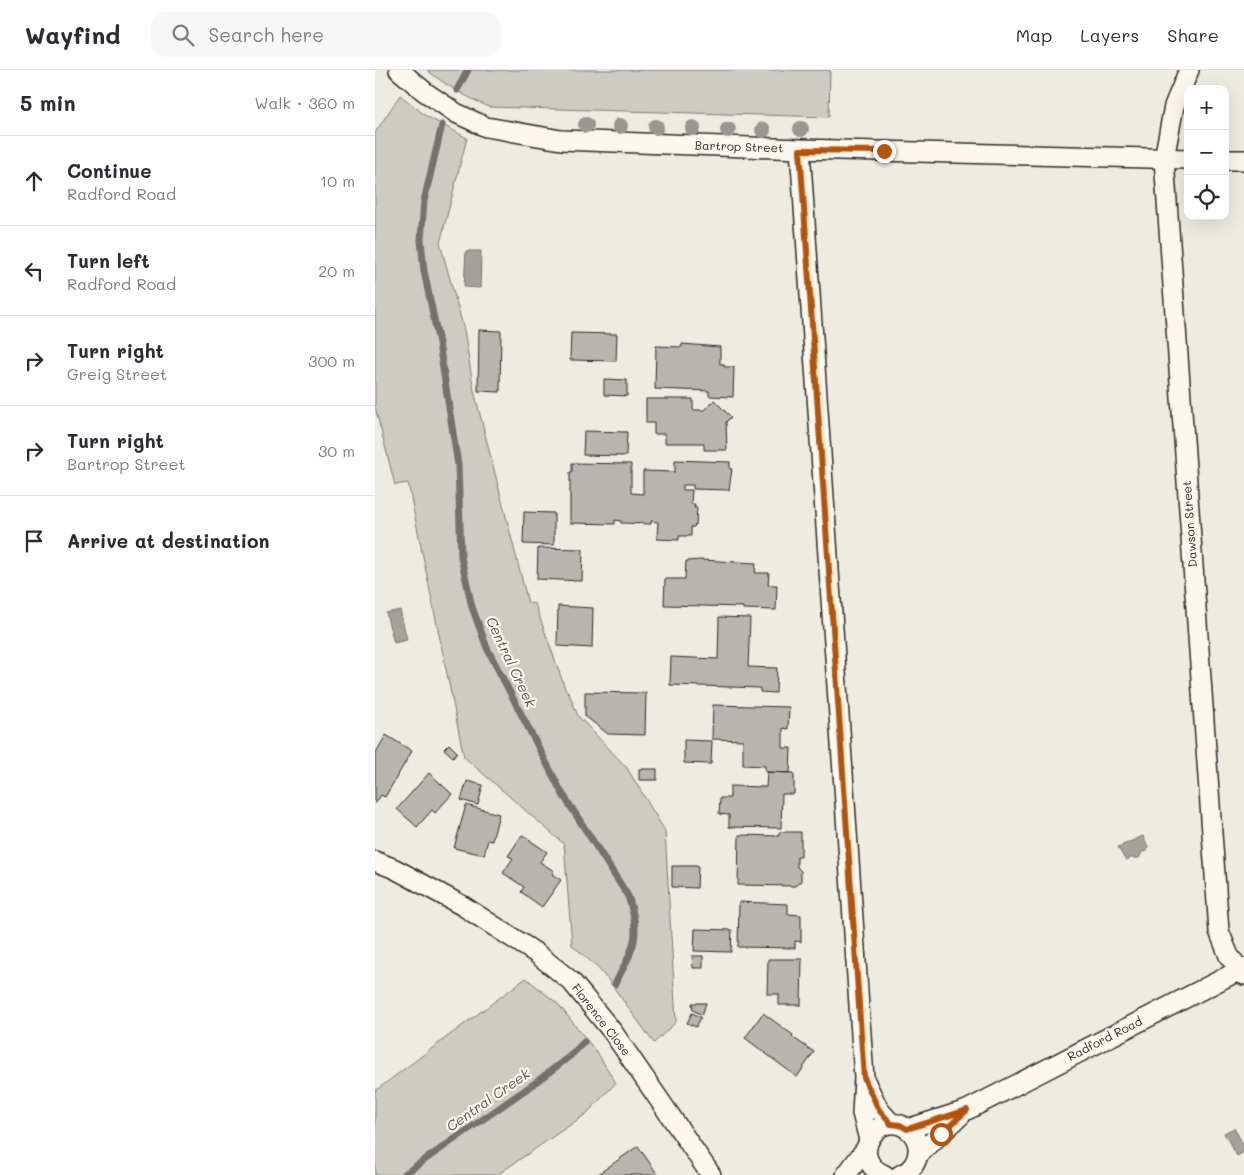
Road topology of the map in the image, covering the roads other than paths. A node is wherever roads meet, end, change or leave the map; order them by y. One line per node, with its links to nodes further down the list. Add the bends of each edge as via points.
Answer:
1 (399, 70): 3 (street, Bartrop Street, via 456,113 486,127 561,140)
2 (1189, 70): 4 (street, Dawson Street, via 1174,106)
3 (800, 150): 4 (street, Bartrop Street); 10 (street)
4 (1164, 159): 5 (street, Bartrop Street); 9 (street, Dawson Street, via 1219,931 1229,956)
5 (1184, 159)
6 (1229, 160): 7 (street)
7 (1244, 160)
8 (375, 861): 16 (street, Florence Close, via 463,906 536,953 571,981 612,1031)
9 (1243, 971): 11 (street, Radford Road)
10 (864, 1078): 12 (street, via 879,1110); 13 (street, via 862,1114)
11 (967, 1110): 12 (street, Radford Road); 14 (street, Radford Road)
12 (899, 1127): 13 (street, Radford Road, via 878,1129); 14 (street, via 917,1140)
13 (868, 1143): 15 (street, via 869,1162); 17 (street)
14 (914, 1167)
15 (881, 1174)
16 (711, 1175)
17 (847, 1175)

